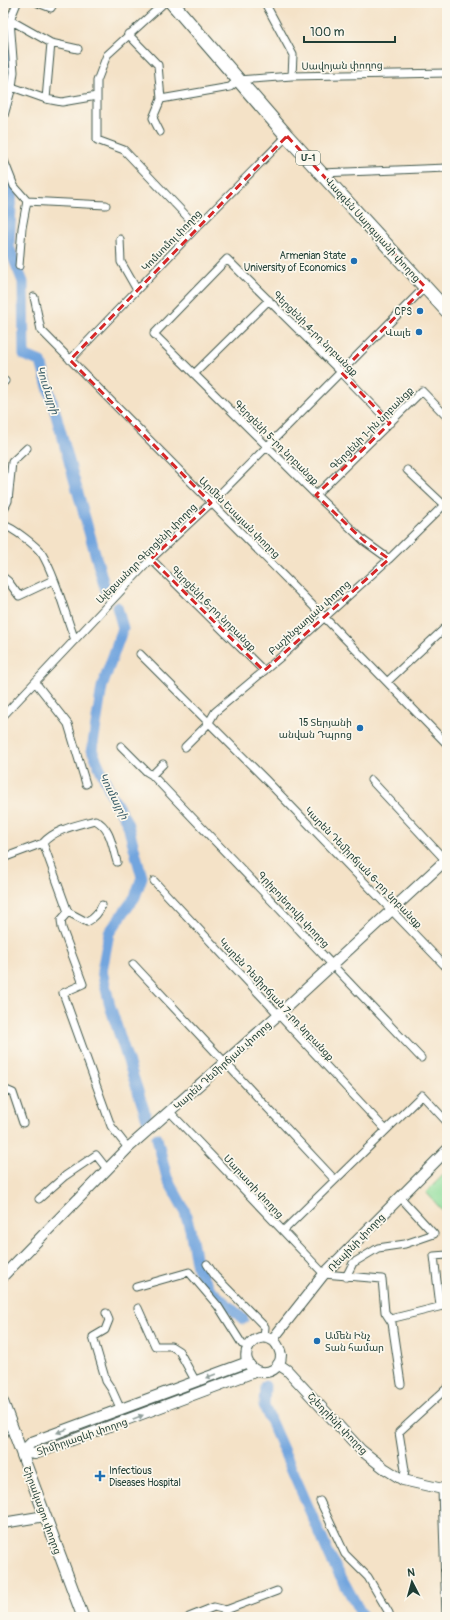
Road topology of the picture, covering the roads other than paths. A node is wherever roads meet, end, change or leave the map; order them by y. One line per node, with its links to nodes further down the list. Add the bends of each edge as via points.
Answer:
1 (17, 3): 7 (street)
2 (38, 3): 3 (street, via 51,8)
3 (54, 3)
4 (164, 3): 8 (street)
5 (172, 3): 13 (highway, Վազգեն Սարգսյանի փողոց / Մ-1)
6 (265, 3): 12 (street, via 293,55)
7 (10, 20): 9 (street); 14 (street, via 14,72)
8 (128, 34): 15 (street, via 107,55 97,81); 17 (street, via 158,65)
9 (51, 43): 10 (street); 16 (street)
10 (78, 49)
11 (447, 73): 12 (street, Սավոյան փողոց)
12 (292, 76): 13 (street, Սավոյան փողոց)
13 (238, 80): 17 (street, via 230,87); 20 (highway, Վազգեն Սարգսյանի փողոց / Մ-1)
14 (12, 88): 16 (street); 18 (street)
15 (97, 96): 16 (street, via 62,102); 26 (street, via 97,140 124,150)
16 (46, 99)
17 (161, 99): 19 (street, via 153,118)
18 (3, 119)
19 (160, 132)
20 (287, 136): 23 (highway, Վազգեն Սարգսյանի փողոց / Մ-1); 26 (street, Կոմսոմոլ փողոց)
21 (3, 158): 24 (street, via 14,186)
22 (447, 168): 23 (street)
23 (321, 173): 29 (highway, Վազգեն Սարգսյանի փողոց / Մ-1)
24 (27, 200): 25 (street); 28 (street)
25 (106, 205)
26 (197, 227): 30 (street, Կոմսոմոլ փողոց)
27 (120, 239): 30 (street, via 122,262)
28 (19, 266)
29 (426, 287): 33 (highway, Վազգեն Սարգսյանի փողոց / Մ-1); 36 (street, Ալեքսանդր Գերցենի փողոց)
30 (137, 290): 35 (street, Կոմսոմոլ փողոց)
31 (34, 297): 35 (street, Արմեն Եսայան փողոց, via 41,330)
32 (269, 300): 34 (street, Գերցենի 4-րդ նրբանցք, via 227,259); 36 (street, Գերցենի 4-րդ նրբանցք); 37 (street)
33 (447, 311)
34 (154, 334): 37 (street, Գերցենի 5-րդ նրբանցք)
35 (70, 360): 44 (street, Արմեն Եսայան փողոց)
36 (341, 372): 39 (street, Գերցենի 4-րդ նրբանցք); 40 (street, Ալեքսանդր Գերցենի փողոց)
37 (194, 374): 40 (street, Գերցենի 5-րդ նրբանցք)
38 (447, 418): 39 (street, Գերցենի 1-ին նրբանցք, via 422,391)
39 (390, 423): 43 (street, Գերցենի 1-ին նրբանցք)
40 (266, 446): 43 (street, Գերցենի 5-րդ նրբանցք); 44 (street, Ալեքսանդր Գերցենի փողոց)
41 (27, 448): 46 (street, via 12,462 8,502)
42 (406, 470): 45 (street)
43 (316, 495): 49 (street, Գերցենի 5-րդ նրբանցք, via 364,541)
44 (211, 503): 48 (street, Ալեքսանդր Գերցենի փողոց); 52 (street, Արմեն Եսայան փողոց)
45 (445, 504): 49 (street, Բաշինջաղյան փողոց)
46 (3, 508)
47 (3, 525): 51 (street, via 16,531 42,553)
48 (151, 559): 54 (street, Ալեքսանդր Գերցենի փողոց); 56 (street, Գերցենի 6-րդ նրբանցք)
49 (389, 559): 52 (street, Բաշինջաղյան փողոց)
50 (3, 577): 51 (street, via 19,596)
51 (54, 580): 54 (street)
52 (324, 617): 56 (street, Բաշինջաղյան փողոց); 58 (street, Արմեն Եսայան փողոց)
53 (447, 626): 58 (street)
54 (75, 640): 57 (street, Ալեքսանդր Գերցենի փողոց)
55 (140, 654): 60 (street, Կարեն Դեմիրճյան 6-րդ նրբանցք)
56 (264, 671): 60 (street, Բաշինջաղյան փողոց, via 215,712)
57 (35, 682): 59 (street, Ալեքսանդր Գերցենի փողոց); 67 (street, via 68,724)
58 (387, 682): 61 (street, Արմեն Եսայան փողոց)
59 (3, 716)
60 (208, 724): 63 (street, Բաշինջաղյան փողոց); 74 (street, Կարեն Դեմիրճյան 6-րդ նրբանցք, via 266,780)
61 (447, 744)
62 (121, 746): 65 (street, Գրիբոյեդովի փողոց)
63 (185, 747)
64 (163, 764): 65 (street)
65 (152, 775): 77 (street, Գրիբոյեդովի փողոց)
66 (371, 780): 70 (street)
67 (86, 784)
68 (43, 843): 69 (street); 71 (street, via 48,837 62,830 95,820 107,828); 75 (street)
69 (3, 858)
70 (447, 860): 74 (street, Կարեն Դեմիրճյան փողոց)
71 (118, 862)
72 (154, 882): 79 (street, Կարեն Դեմիրճյան 7-րդ նրբանցք)
73 (102, 905): 75 (street, via 93,919 87,922)
74 (392, 911): 77 (street, Կարեն Դեմիրճյան փողոց); 78 (street, Կարեն Դեմիրճյան 6-րդ նրբանցք)
75 (68, 912): 87 (street, via 61,920 62,928 83,984 63,993 111,1126)
76 (133, 964): 81 (street)
77 (332, 965): 79 (street, Կարեն Դեմիրճյան փողոց); 80 (street, Գրիբոյեդովի փողոց)
78 (447, 968)
79 (278, 1015): 81 (street, Կարեն Դեմիրճյան փողոց); 86 (street, Կարեն Դեմիրճյան 7-րդ նրբանցք)
80 (420, 1058)
81 (224, 1062): 83 (street, Կարեն Դեմիրճյան փողոց); 90 (street)
82 (4, 1088): 85 (street, via 13,1093)
83 (170, 1112): 87 (street, Կարեն Դեմիրճյան փողոց); 93 (street, Մարատի փողոց)
84 (447, 1122): 86 (street, via 422,1095)
85 (23, 1123)
86 (386, 1130): 90 (street)
87 (128, 1148): 89 (street, Կարեն Դեմիրճյան փողոց)
88 (447, 1150): 91 (street, Ռեպինի փողոց)
89 (108, 1169): 92 (street, via 96,1155 65,1176); 97 (street, Կարեն Դեմիրճյան փողոց)
90 (335, 1180): 93 (street)
91 (400, 1197): 96 (street, Ռեպինի փողոց); 98 (street, via 434,1234 406,1244 378,1248 353,1263)
92 (39, 1199)
93 (283, 1231): 96 (street, Մարատի փողոց)
94 (447, 1255): 100 (street, via 434,1256)
95 (207, 1264): 104 (street, via 214,1276 265,1327)
96 (324, 1274): 98 (street); 104 (street, Ռեպինի փողոց)
97 (3, 1276)
98 (346, 1277): 103 (street, via 382,1279 385,1312)
99 (136, 1287): 105 (street, via 190,1272 218,1306 242,1344)
100 (443, 1305): 103 (street)
101 (138, 1308): 109 (street, via 155,1346 171,1346 179,1351)
102 (106, 1313): 113 (street, via 109,1320 105,1330 93,1337 106,1381)
103 (390, 1319): 110 (street)
104 (268, 1339): 105 (street, via 256,1339); 107 (street, via 276,1344 280,1351)
105 (248, 1346): 106 (street)
106 (248, 1362): 108 (street, via 251,1368); 109 (street, Տիմիրյազևի փողոց, one-way to 109)
107 (278, 1364): 108 (street, Տիմիրյազևի փողոց, via 269,1372); 118 (street, Շչեդրինի փողոց, via 287,1370 361,1450)
108 (257, 1371): 116 (street, Տիմիրյազևի փողոց, one-way to 108)
109 (196, 1382): 113 (street, Տիմիրյազևի փողոց)
110 (401, 1384)
111 (447, 1388): 118 (street, via 399,1432 405,1470)
112 (3, 1403): 115 (main road, Շիրակացու փողոց)
113 (121, 1410): 114 (street, Տիմիրյազևի փողոց)
114 (99, 1418): 116 (street); 117 (street, Տիմիրյազևի փողոց, one-way to 117, via 32,1442)
115 (7, 1425): 117 (main road, Շիրակացու փողոց)
116 (103, 1430): 117 (street, Տիմիրյազևի փողոց, via 36,1454)
117 (22, 1452): 121 (main road, Շիրակացու փողոց)
118 (403, 1480): 119 (street, Շչեդրինի փողոց)
119 (444, 1489): 127 (street)
120 (320, 1500): 126 (street, via 345,1554 368,1577)
121 (44, 1516): 122 (street); 124 (main road, Շիրակացու փողոց)
122 (3, 1523)
123 (277, 1592): 125 (street, via 226,1610 214,1607)
124 (83, 1617)
125 (189, 1617)
126 (390, 1617)
127 (446, 1617)

